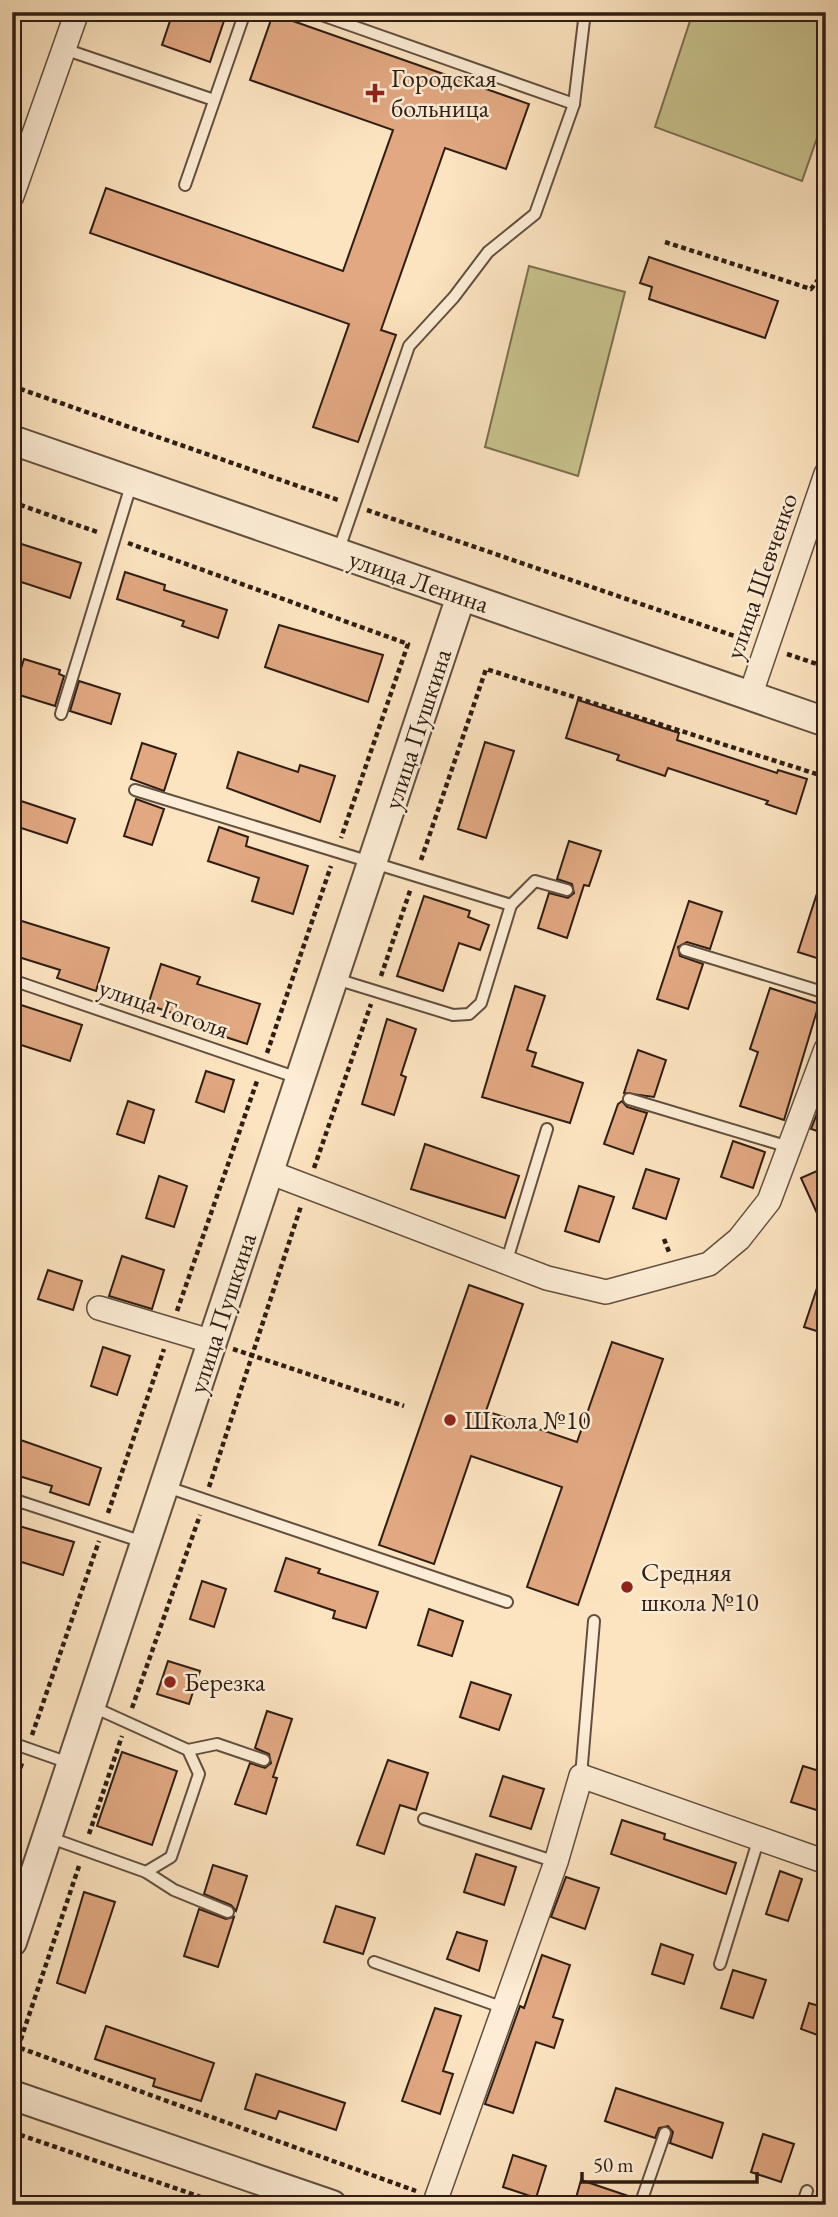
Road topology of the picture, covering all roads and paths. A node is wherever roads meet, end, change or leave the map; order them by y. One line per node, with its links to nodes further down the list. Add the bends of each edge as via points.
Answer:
1 (245, 12): 6 (lane)
2 (313, 12): 7 (lane)
3 (585, 12): 7 (lane)
4 (75, 13): 5 (street)
5 (64, 49): 6 (lane); 9 (street)
6 (214, 100): 8 (lane)
7 (574, 104): 20 (lane, via 536,214 488,252 410,346)
8 (185, 185)
9 (12, 196)
10 (665, 242): 11 (path, via 811,289)
11 (826, 269)
12 (12, 386): 16 (path)
13 (12, 440): 15 (street, улица Ленина)
14 (826, 474): 25 (street, улица Шевченко)
15 (132, 482): 19 (lane); 20 (street, улица Ленина)
16 (336, 499)
17 (12, 502): 19 (path)
18 (373, 512): 22 (path)
19 (114, 538): 26 (lane); 30 (path, via 408,644)
20 (338, 553): 21 (street, улица Ленина)
21 (461, 596): 25 (street, улица Ленина); 31 (street, улица Пушкина)
22 (758, 644)
23 (783, 653): 24 (path)
24 (826, 667)
25 (750, 696): 27 (street, улица Ленина)
26 (61, 714)
27 (826, 722)
28 (826, 776): 32 (path, via 486,669)
29 (135, 790): 30 (lane)
30 (337, 850): 31 (lane); 41 (path)
31 (373, 861): 32 (lane); 36 (street, улица Пушкина)
32 (416, 875): 34 (lane); 38 (path)
33 (567, 890): 34 (lane, via 535,881)
34 (511, 905): 38 (lane, via 481,1003 469,1014 453,1015)
35 (685, 950): 39 (lane)
36 (334, 979): 38 (lane); 42 (street, улица Пушкина)
37 (12, 980): 41 (lane, улица Гоголя)
38 (375, 991): 46 (path)
39 (826, 993)
40 (826, 1049): 45 (street)
41 (262, 1066): 42 (lane, улица Гоголя); 51 (path)
42 (300, 1079): 47 (street, улица Пушкина)
43 (629, 1099): 45 (lane)
44 (547, 1129): 49 (lane)
45 (789, 1147): 49 (street, via 769,1201 739,1239 709,1264 606,1292 547,1278)
46 (314, 1168)
47 (269, 1172): 49 (street); 52 (street, улица Пушкина)
48 (302, 1205): 53 (path)
49 (507, 1260)
50 (99, 1308): 51 (street)
51 (171, 1330): 52 (street); 58 (path)
52 (213, 1342): 53 (path); 55 (street, улица Пушкина)
53 (253, 1355): 54 (path); 57 (path)
54 (404, 1406)
55 (164, 1486): 57 (lane); 59 (street, улица Пушкина)
56 (12, 1499): 58 (lane)
57 (205, 1500): 60 (lane); 63 (path)
58 (103, 1529): 59 (lane); 65 (path)
59 (146, 1543): 62 (street, улица Пушкина)
60 (507, 1602)
61 (594, 1622): 69 (lane)
62 (91, 1706): 63 (lane); 68 (street, улица Пушкина)
63 (127, 1722): 66 (lane); 74 (path)
64 (12, 1743): 65 (lane)
65 (27, 1748): 68 (lane); 70 (path)
66 (188, 1751): 67 (lane, via 217,1744); 77 (lane, via 199,1774 172,1857)
67 (264, 1760)
68 (72, 1764): 72 (street, улица Пушкина)
69 (581, 1776): 73 (street); 75 (street)
70 (12, 1792)
71 (425, 1819): 75 (lane)
72 (47, 1837): 74 (lane); 79 (street, улица Пушкина)
73 (759, 1838): 76 (street); 81 (lane)
74 (84, 1850): 77 (lane); 83 (path)
75 (555, 1862): 82 (street)
76 (826, 1862)
77 (146, 1872): 78 (lane, via 174,1890)
78 (228, 1912)
79 (12, 1942)
80 (374, 1962): 82 (lane)
81 (720, 1964)
82 (504, 2008): 88 (street)
83 (15, 2046): 88 (path)
84 (12, 2095): 90 (street)
85 (12, 2132): 89 (path)
86 (665, 2133): 91 (lane)
87 (807, 2191): 92 (lane)
88 (435, 2202)
89 (224, 2205)
90 (332, 2205)
91 (640, 2205)
92 (802, 2205)

